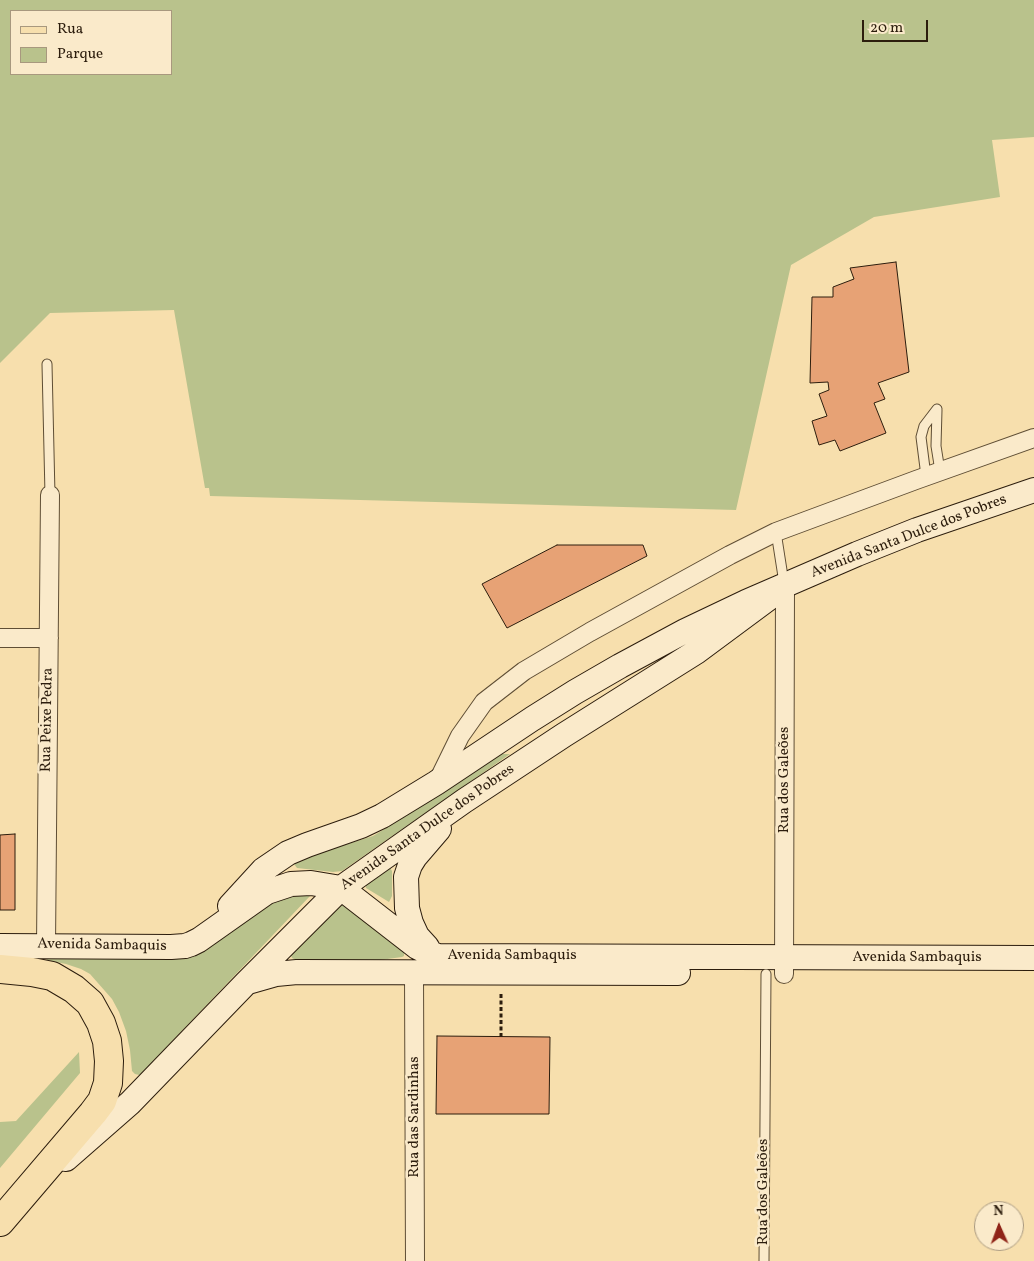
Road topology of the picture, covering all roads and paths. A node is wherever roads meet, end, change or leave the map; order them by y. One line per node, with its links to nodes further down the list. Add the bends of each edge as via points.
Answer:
1 (47, 364): 5 (lane)
2 (1034, 438): 3 (street)
3 (933, 474): 3 (lane, via 920,437 937,409 936,446); 6 (street)
4 (1034, 490): 7 (main road, Avenida Santa Dulce dos Pobres, via 917,530)
5 (50, 495): 9 (street, Rua Peixe Pedra)
6 (776, 532): 7 (lane); 10 (street, via 524,671 484,702 460,736)
7 (785, 586): 10 (main road, Avenida Santa Dulce dos Pobres, via 708,620 620,666); 11 (main road, Avenida Santa Dulce dos Pobres, via 696,652); 18 (street, Rua dos Galeões)
8 (0, 638): 9 (street)
9 (49, 638): 14 (street, Rua Peixe Pedra)
10 (436, 783): 13 (main road, Avenida Santa Dulce dos Pobres, via 371,822 297,848 270,864)
11 (464, 802): 12 (main road, Avenida Santa Dulce dos Pobres); 16 (main road, via 415,857 406,878 407,908 413,930 428,948)
12 (341, 888): 13 (main road, Avenida Sambaquis, via 300,883 275,888); 16 (main road, Avenida Sambaquis, via 416,947 433,955); 23 (main road, Avenida Santa Dulce dos Pobres)
13 (204, 936): 14 (main road, Avenida Sambaquis, via 178,947)
14 (46, 945): 15 (main road, Avenida Sambaquis)
15 (0, 946)
16 (446, 956): 18 (main road, Avenida Sambaquis)
17 (1034, 958): 18 (main road, Avenida Sambaquis)
18 (778, 968): 21 (main road, Avenida Sambaquis); 22 (main road, Avenida Sambaquis); 29 (lane, Rua dos Galeões)
19 (0, 969): 25 (main road, Avenida Sambaquis, via 52,976 90,1003 105,1032 110,1061)
20 (414, 972): 21 (main road, Avenida Sambaquis); 23 (main road, Avenida Sambaquis, via 297,972); 28 (street, Rua das Sardinhas)
21 (502, 973): 24 (path)
22 (1034, 975)
23 (246, 983): 26 (main road, Avenida Santa Dulce dos Pobres, via 130,1103)
24 (501, 1037)
25 (108, 1083): 26 (main road, Avenida Santa Dulce dos Pobres, via 102,1101 93,1113)
26 (20, 1198): 27 (main road, Avenida Santa Dulce dos Pobres)
27 (0, 1222)
28 (415, 1261)
29 (764, 1261)

